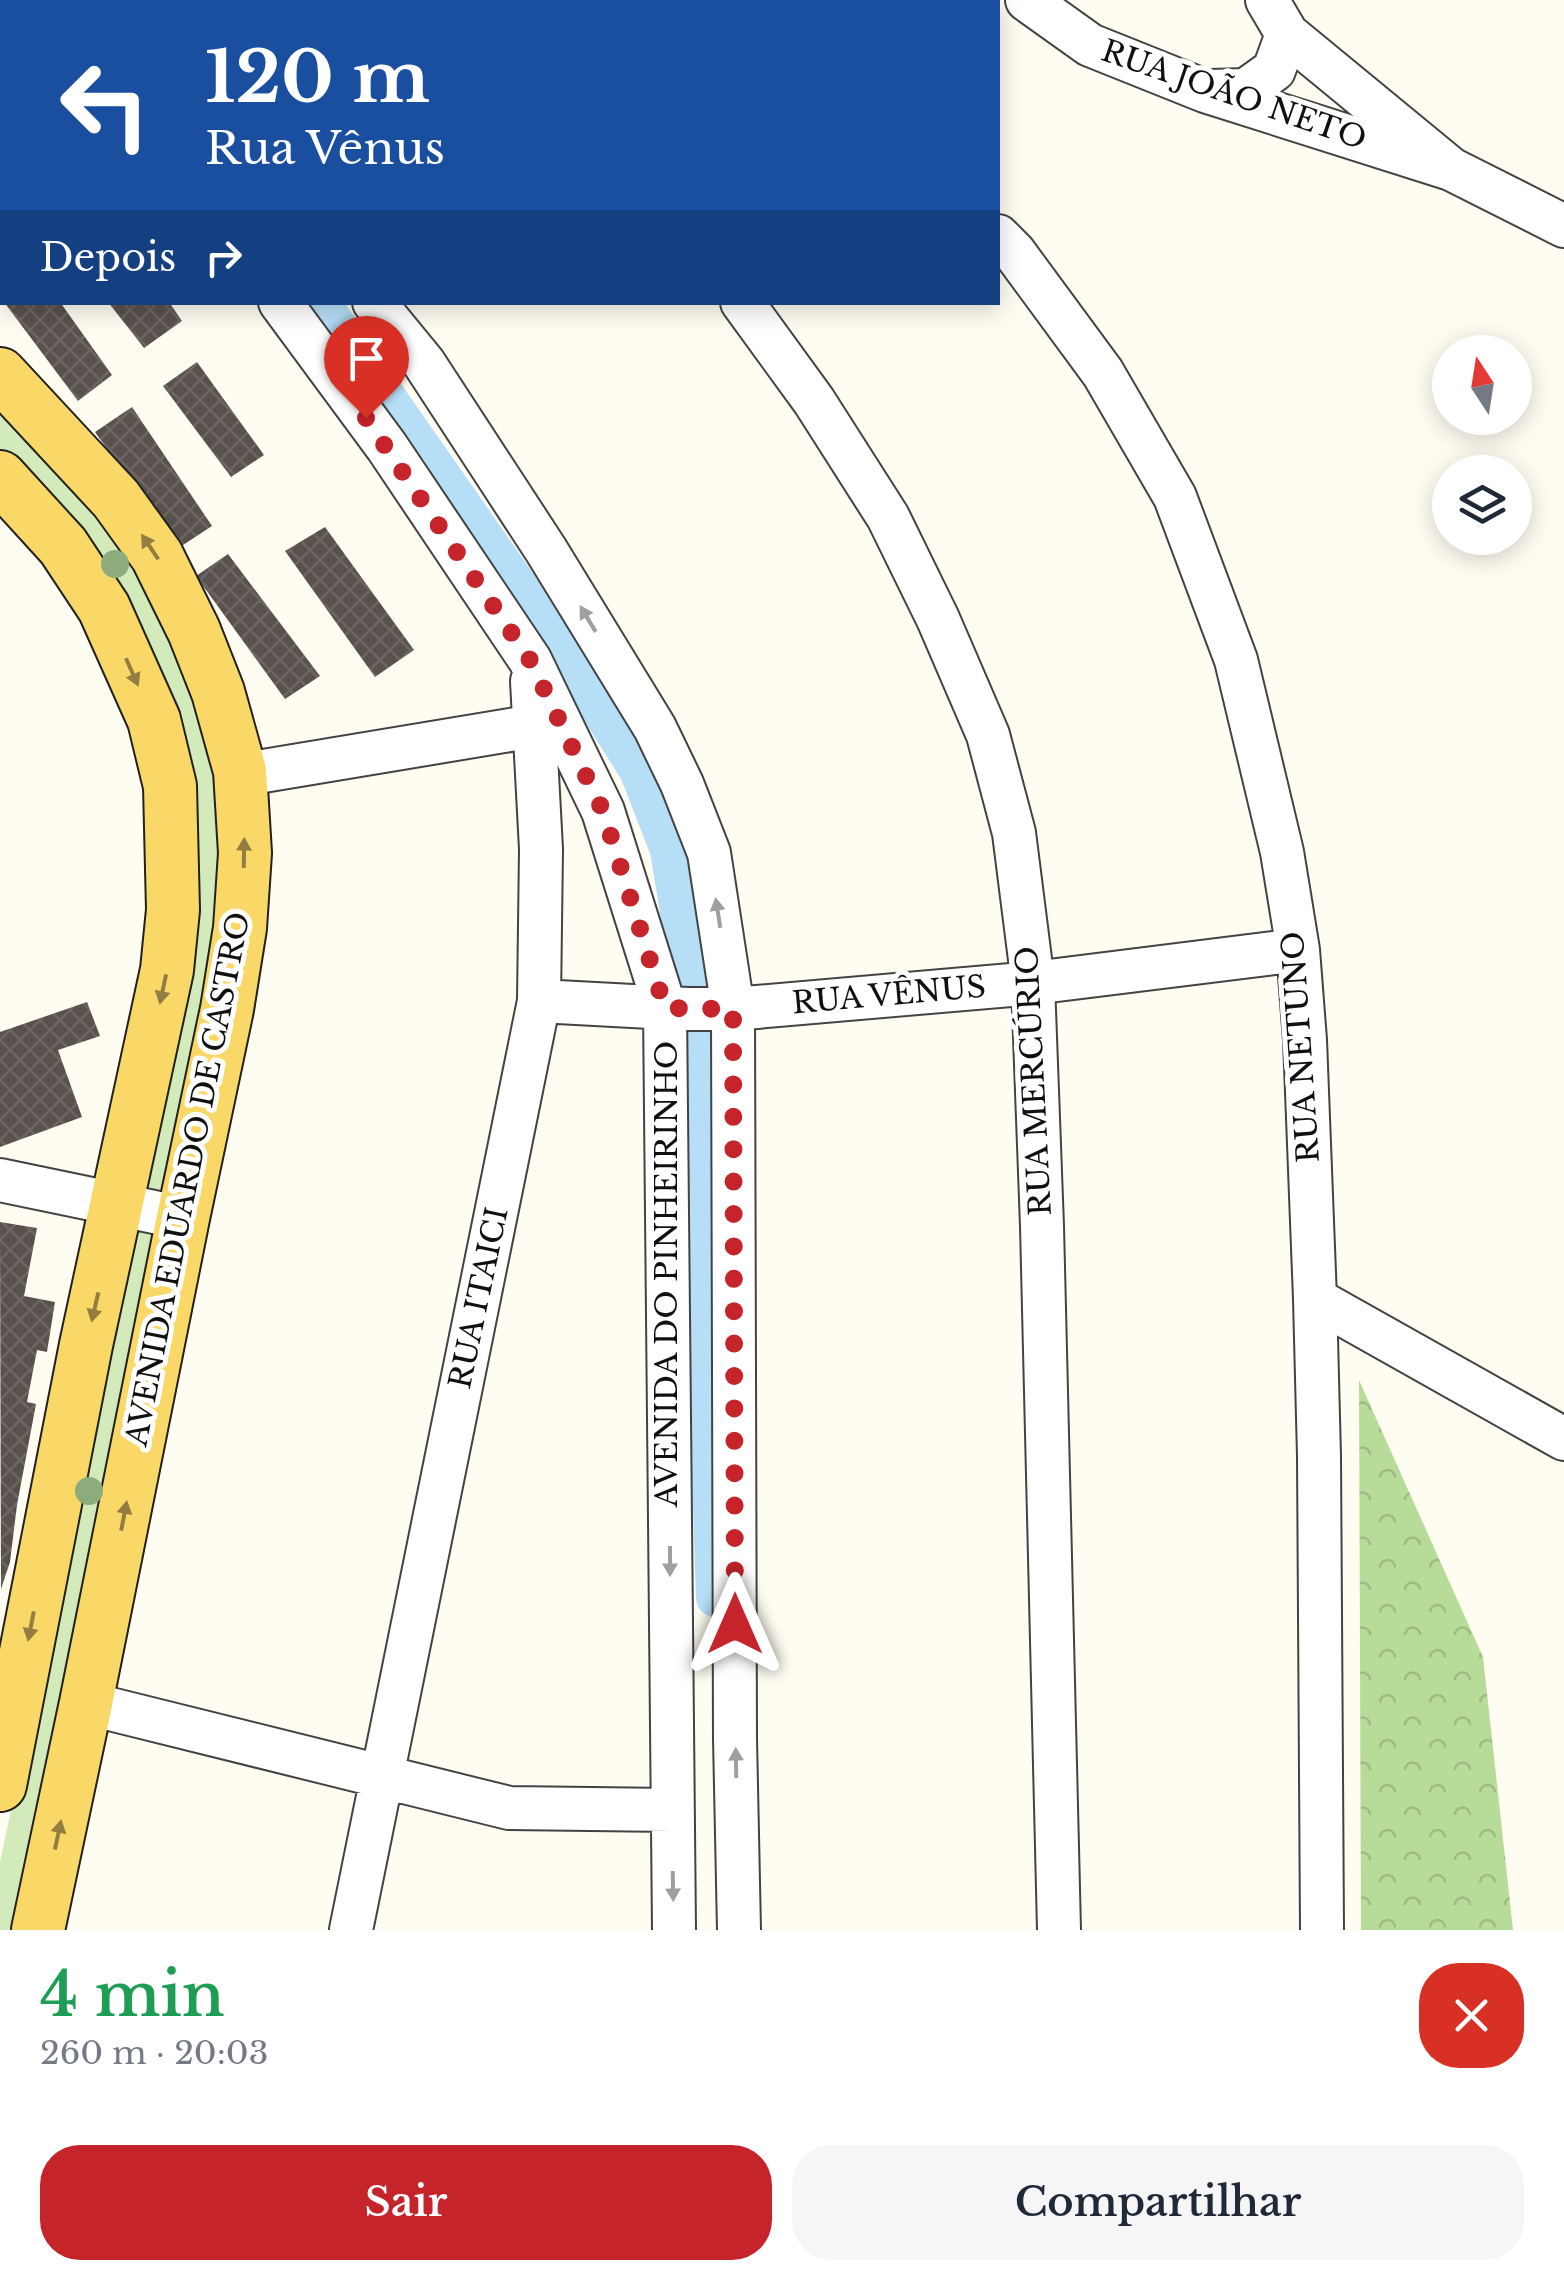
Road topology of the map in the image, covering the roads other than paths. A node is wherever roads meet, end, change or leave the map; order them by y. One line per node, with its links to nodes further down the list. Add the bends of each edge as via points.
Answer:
1 (1027, 0): 3 (street, RUA JOÃO NETO, via 1090,45)
2 (1277, 17): 3 (street, via 1274,70 1246,90); 4 (street)
3 (1205, 92): 4 (street, RUA JOÃO NETO)
4 (1451, 169): 5 (street)
5 (1564, 226)
6 (1000, 238): 15 (street, RUA NETUNO, via 1103,373 1175,497 1236,660)
7 (282, 305): 12 (street, AVENIDA DO PINHEIRINHO)
8 (376, 305): 18 (street, AVENIDA DO PINHEIRINHO, one-way to 8, via 708,853 682,784 546,550 424,363)
9 (744, 305): 16 (street, RUA MERCÚRIO, via 888,518 988,735 1014,833)
10 (0, 374): 14 (main road, AVENIDA EDUARDO DE CASTRO, one-way to 10, via 218,692 157,556 116,499)
11 (0, 477): 20 (main road, AVENIDA EDUARDO DE CASTRO, one-way to 20, via 64,546 104,608 154,720 170,786 173,910 167,970)
12 (530, 660): 13 (street, RUA ITAICI); 18 (street, AVENIDA DO PINHEIRINHO)
13 (534, 726): 14 (street); 17 (street, RUA ITAICI)
14 (240, 771): 21 (main road, AVENIDA EDUARDO DE CASTRO, one-way to 14, via 240,928)
15 (1298, 950): 16 (street, RUA VÊNUS); 22 (street, RUA NETUNO)
16 (1032, 983): 18 (street, RUA VÊNUS); 32 (street, RUA MERCÚRIO)
17 (539, 1000): 18 (street, RUA VÊNUS); 25 (street, RUA ITAICI)
18 (701, 1009): 27 (street, AVENIDA DO PINHEIRINHO, one-way to 27); 31 (street, AVENIDA DO PINHEIRINHO, one-way to 18)
19 (0, 1180): 20 (street)
20 (118, 1204): 21 (street); 26 (main road, AVENIDA EDUARDO DE CASTRO, one-way to 26)
21 (182, 1218): 24 (main road, AVENIDA EDUARDO DE CASTRO, one-way to 21)
22 (1315, 1299): 23 (street); 33 (street, RUA NETUNO)
23 (1564, 1440)
24 (86, 1704): 25 (street); 28 (main road, AVENIDA EDUARDO DE CASTRO, one-way to 24)
25 (381, 1778): 27 (street, via 510,1808); 29 (street, RUA ITAICI)
26 (0, 1785)
27 (672, 1810): 30 (street, AVENIDA DO PINHEIRINHO, one-way to 30)
28 (38, 1930)
29 (351, 1930)
30 (674, 1930)
31 (740, 1930)
32 (1059, 1930)
33 (1322, 1930)

